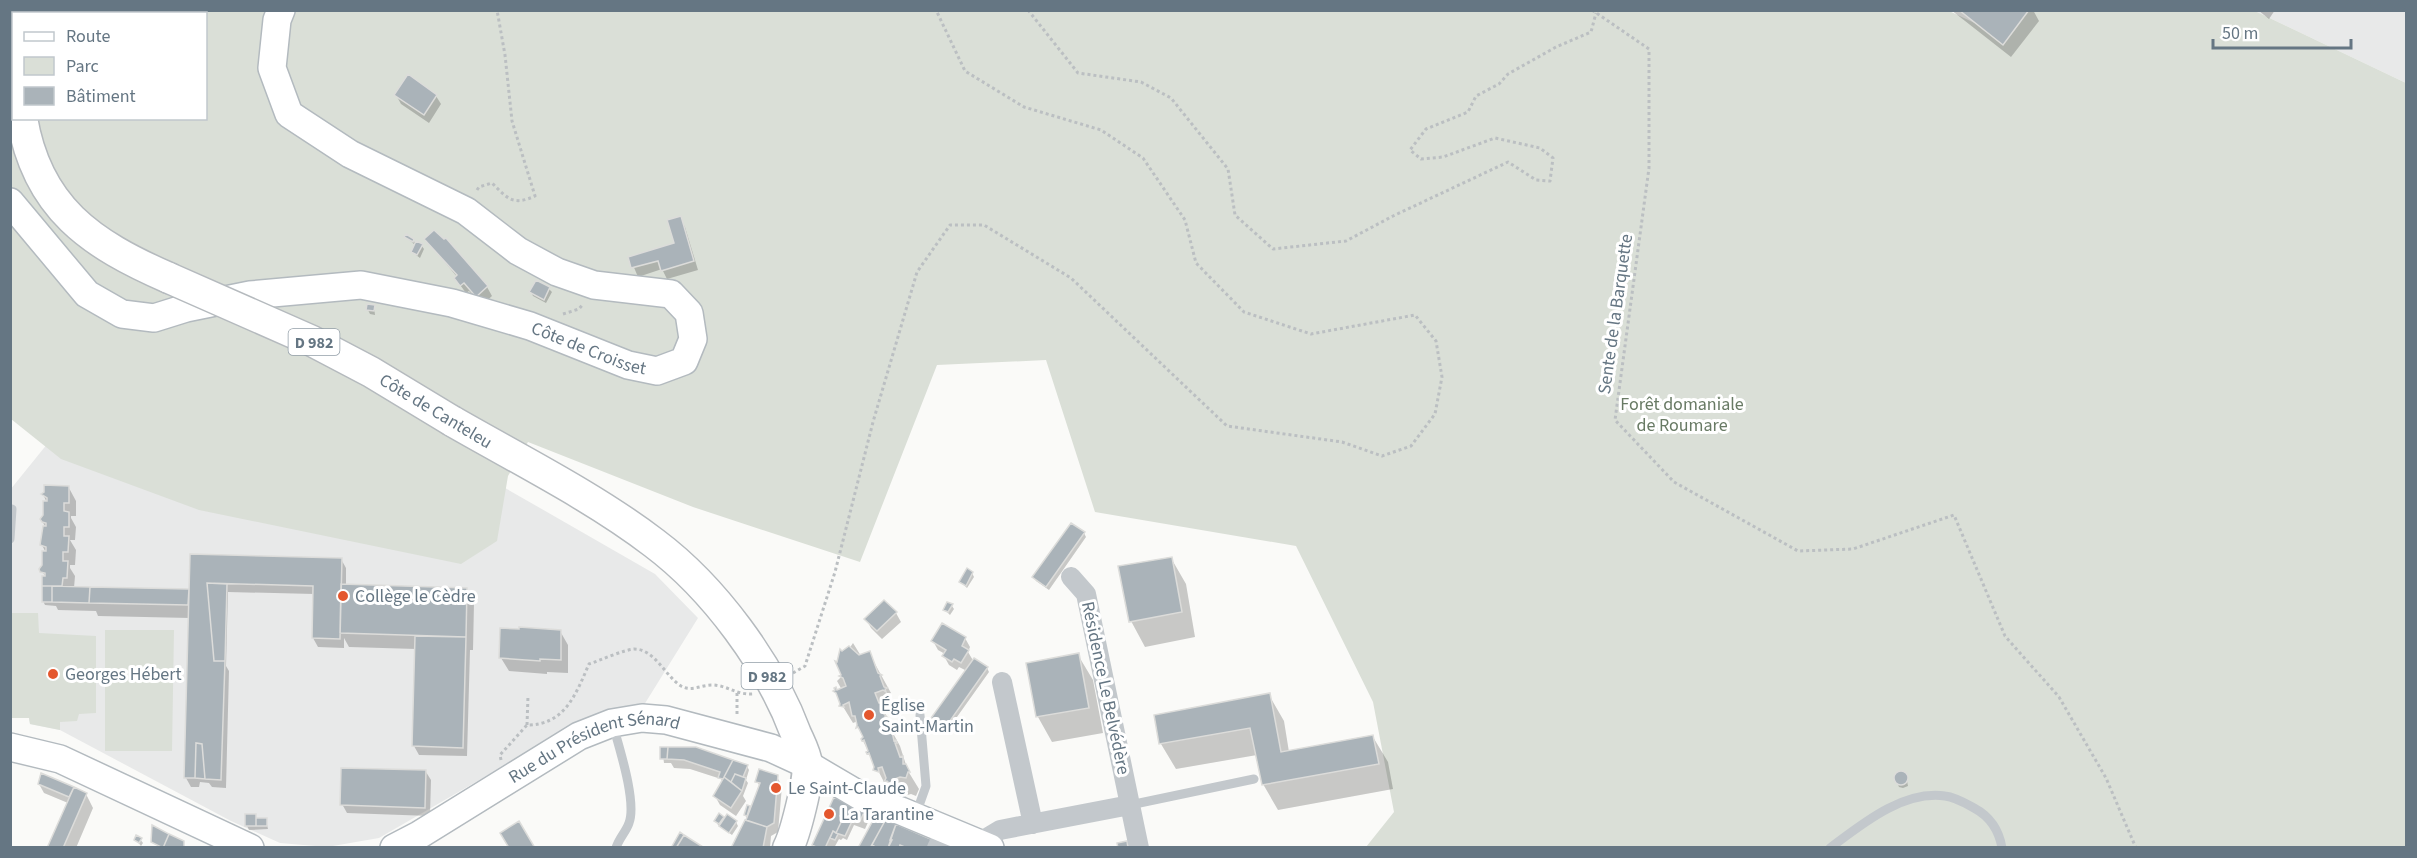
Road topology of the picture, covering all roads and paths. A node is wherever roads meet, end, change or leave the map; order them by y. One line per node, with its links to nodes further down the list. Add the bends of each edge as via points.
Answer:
1 (281, 10): 8 (street, Côte de Croisset, via 272,68 289,114 350,154)
2 (497, 10): 8 (path, via 512,121 535,196 522,202 508,199 492,183 478,187)
3 (936, 10): 15 (path, via 965,71 1024,107 1101,130 1143,158 1185,220 1196,262 1244,312 1311,334 1415,315 1436,341 1442,377 1435,414 1411,446 1382,456 1342,442 1227,426 1071,278 984,225 950,225 917,272 835,572 805,666)
4 (1028, 10): 5 (path, via 1078,73 1141,82 1171,98 1228,169 1235,215 1273,249 1347,241 1508,162 1536,180 1550,181 1553,158 1540,148 1495,138 1443,157 1421,159 1410,150 1426,129 1468,112 1476,96 1499,84 1508,74 1590,32)
5 (1594, 11): 36 (path, Sente de la Barquette, via 1649,49 1649,168 1615,420 1674,482 1798,551 1853,549 1954,515 2005,636 2059,697 2106,778)
6 (22, 120): 15 (main road, Côte de Canteleu / D 982, bridge, via 34,164 57,205 79,228 129,261 312,341 371,372 623,521 656,544 718,605)
7 (10, 202): 10 (street, Côte de Croisset, via 87,294 122,314 154,318 250,294 361,285 452,303)
8 (466, 210): 9 (street, Côte de Croisset, via 518,251)
9 (576, 279): 10 (path, via 589,299 579,309); 10 (street, Côte de Croisset, via 594,285 671,294 689,313 693,339 684,362 657,371 628,365)
10 (530, 326)
11 (12, 509): 12 (lane)
12 (10, 538)
13 (1071, 577): 24 (street, Résidence Le Belvédère, via 1086,594)
14 (1002, 682): 26 (street)
15 (773, 686): 19 (path, via 744,694 713,685 686,688 651,656 633,649 590,664 561,714 543,725); 21 (main road, Côte de Canteleu / D 982, via 784,703)
16 (528, 696): 19 (path)
17 (920, 715): 25 (lane, via 926,786)
18 (612, 723): 21 (street, Rue du Président Sénard, via 642,718 666,720 771,748); 23 (street, Rue du Président Sénard, via 579,736); 31 (lane, via 632,808)
19 (527, 725): 23 (path, via 500,755)
20 (10, 747): 29 (street, via 60,759)
21 (808, 765): 25 (street, Rue du Président Sénard, via 864,798); 32 (main road)
22 (1254, 779): 24 (lane)
23 (505, 783): 30 (street, Rue du Président Sénard)
24 (1130, 805): 26 (street); 33 (street, Résidence Le Belvédère)
25 (915, 816): 27 (street, Rue du Président Sénard)
26 (1033, 824): 28 (street, via 1000,830)
27 (942, 838): 28 (street, Rue du Président Sénard)
28 (985, 845)
29 (250, 848)
30 (394, 848)
31 (616, 848)
32 (788, 848)
33 (1139, 848)
34 (1830, 848): 35 (lane, via 1869,818 1927,795 1963,801 1984,813)
35 (2002, 848)
36 (2136, 848)

